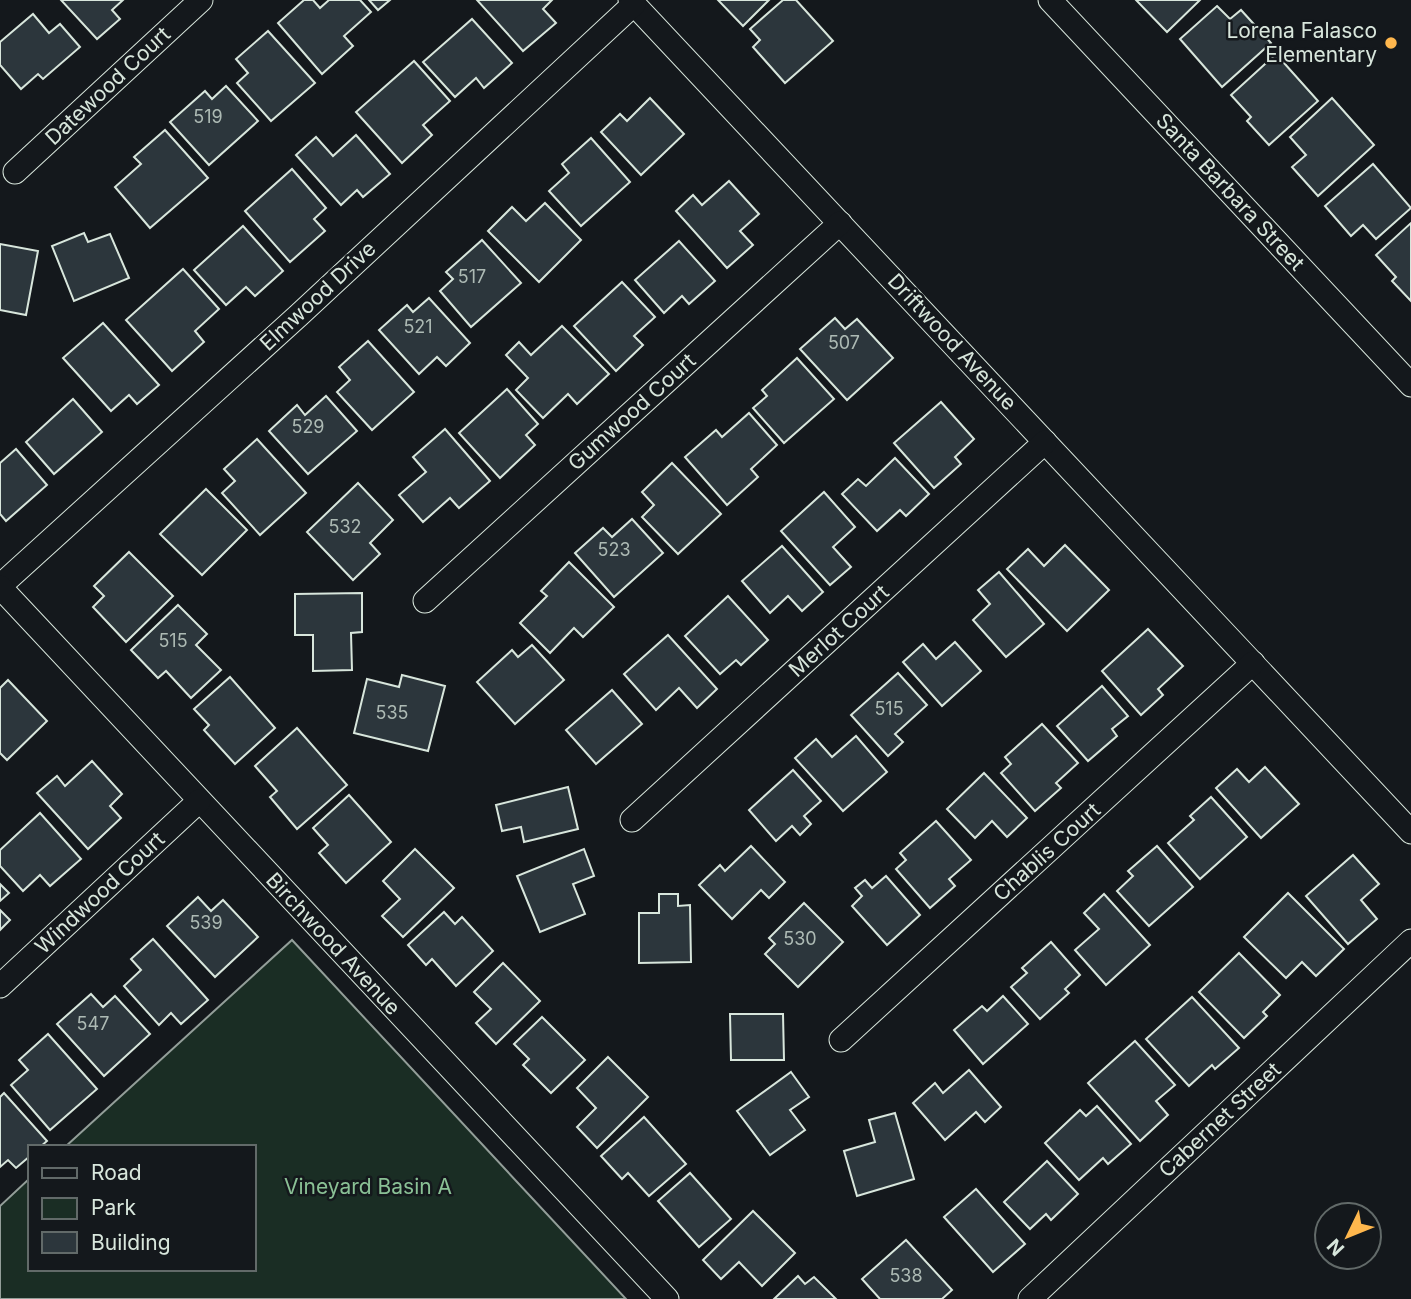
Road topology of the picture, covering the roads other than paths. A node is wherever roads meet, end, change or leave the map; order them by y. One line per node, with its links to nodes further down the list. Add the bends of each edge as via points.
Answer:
1 (201, 0): 4 (street, Datewood Court)
2 (1050, 0): 6 (street, Santa Barbara Street)
3 (632, 2): 5 (street, Driftwood Avenue); 8 (street, Elmwood Drive)
4 (15, 172)
5 (840, 223): 7 (street, Driftwood Avenue); 9 (street, Gumwood Court)
6 (1411, 385)
7 (1045, 442): 10 (street, Driftwood Avenue); 12 (street, Merlot Court)
8 (0, 587): 11 (street, Birchwood Avenue)
9 (425, 601)
10 (1253, 663): 13 (street, Driftwood Avenue); 16 (street, Chablis Court)
11 (199, 801): 15 (street, Windwood Court); 17 (street, Birchwood Avenue)
12 (632, 820)
13 (1411, 832)
14 (1411, 941): 18 (street, Cabernet Street)
15 (0, 986)
16 (841, 1040)
17 (667, 1299)
18 (1030, 1299)

